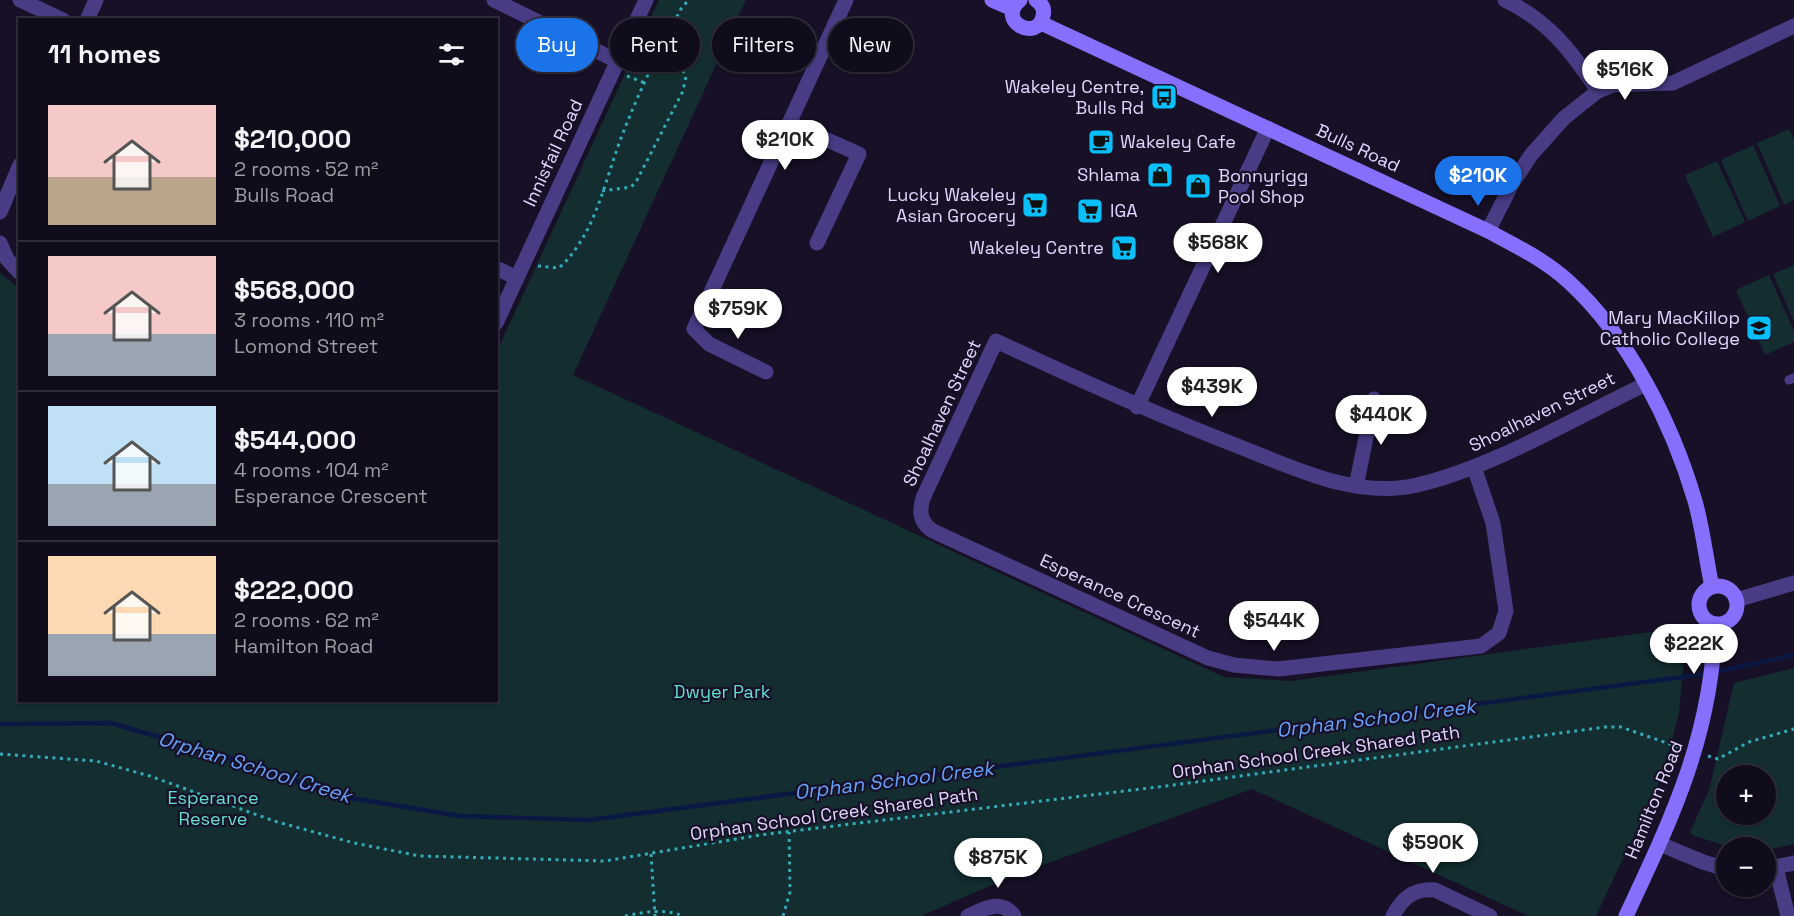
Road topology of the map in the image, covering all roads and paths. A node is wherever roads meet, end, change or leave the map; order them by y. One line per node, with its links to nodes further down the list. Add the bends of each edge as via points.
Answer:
1 (20, 0): 11 (street)
2 (96, 0): 12 (street)
3 (494, 0): 17 (street)
4 (646, 0): 13 (street, Innisfail Road)
5 (689, 0): 14 (path)
6 (846, 0): 22 (street)
7 (993, 0): 10 (street)
8 (1036, 0): 15 (street, via 1043,8)
9 (1504, 0): 21 (street, via 1554,32)
10 (1017, 4): 15 (street, via 1013,19 1019,27 1028,29)
11 (59, 18)
12 (88, 18)
13 (637, 18)
14 (676, 18)
15 (1041, 22): 23 (street, Bulls Road)
16 (1794, 26): 21 (street, via 1673,83 1613,85)
17 (610, 58)
18 (612, 72): 30 (street, Innisfail Road)
19 (650, 72): 25 (path)
20 (684, 72): 25 (path, via 683,92 636,182 631,187)
21 (1598, 91): 27 (street, via 1564,118 1531,155)
22 (789, 123): 29 (street, via 859,154); 35 (street, via 694,329 709,344)
23 (1268, 128): 27 (street, Bulls Road); 38 (street)
24 (18, 170): 26 (street)
25 (602, 191): 30 (path, via 580,245 559,268)
26 (0, 212)
27 (1488, 231): 36 (street, Bulls Road, via 1545,262 1569,282 1601,315)
28 (0, 243): 32 (street)
29 (817, 243)
30 (524, 262): 33 (street, Innisfail Road)
31 (498, 269): 33 (street)
32 (18, 271)
33 (517, 278): 34 (street, Innisfail Road)
34 (498, 319)
35 (766, 372)
36 (1646, 384): 39 (street, Shoalhaven Street); 43 (street, Bulls Road, via 1696,502)
37 (1374, 399): 40 (street)
38 (1137, 407): 40 (street, Shoalhaven Street, via 1326,480); 41 (street, Shoalhaven Street, via 996,340 923,498)
39 (1474, 467): 40 (street, Shoalhaven Street, via 1416,485 1371,489); 41 (street, Esperance Crescent, via 1493,523 1506,611 1499,633 1481,646 1296,667 1262,669 1208,658 933,531)
40 (1356, 486)
41 (921, 517)
42 (1794, 583): 44 (street)
43 (1712, 587): 44 (street, via 1730,590); 45 (street, via 1702,594 1699,607 1704,618)
44 (1736, 600): 45 (street, via 1732,617)
45 (1715, 624): 51 (street, Hamilton Road, via 1708,696 1696,753)
46 (1794, 729): 49 (path, via 1749,742)
47 (1679, 747): 50 (path, Orphan School Creek Shared Path, via 1621,727 1605,728)
48 (0, 754): 52 (path, Orphan School Creek Shared Path, via 96,761 274,820 354,843 420,856 605,861)
49 (1718, 759)
50 (789, 832): 52 (path, Orphan School Creek Shared Path); 61 (path, via 790,892)
51 (1660, 844): 54 (street); 66 (street, Hamilton Road)
52 (651, 854): 57 (path)
53 (1794, 863): 55 (street)
54 (1716, 866)
55 (1776, 868)
56 (1776, 883): 67 (street)
57 (655, 911): 58 (path); 59 (path); 60 (path)
58 (625, 916)
59 (655, 916)
60 (683, 916)
61 (783, 916)
62 (968, 916): 63 (street, via 1000,906)
63 (1014, 916)
64 (1393, 916): 65 (street, via 1405,898 1427,890)
65 (1490, 916)
66 (1626, 916)
67 (1788, 916)

